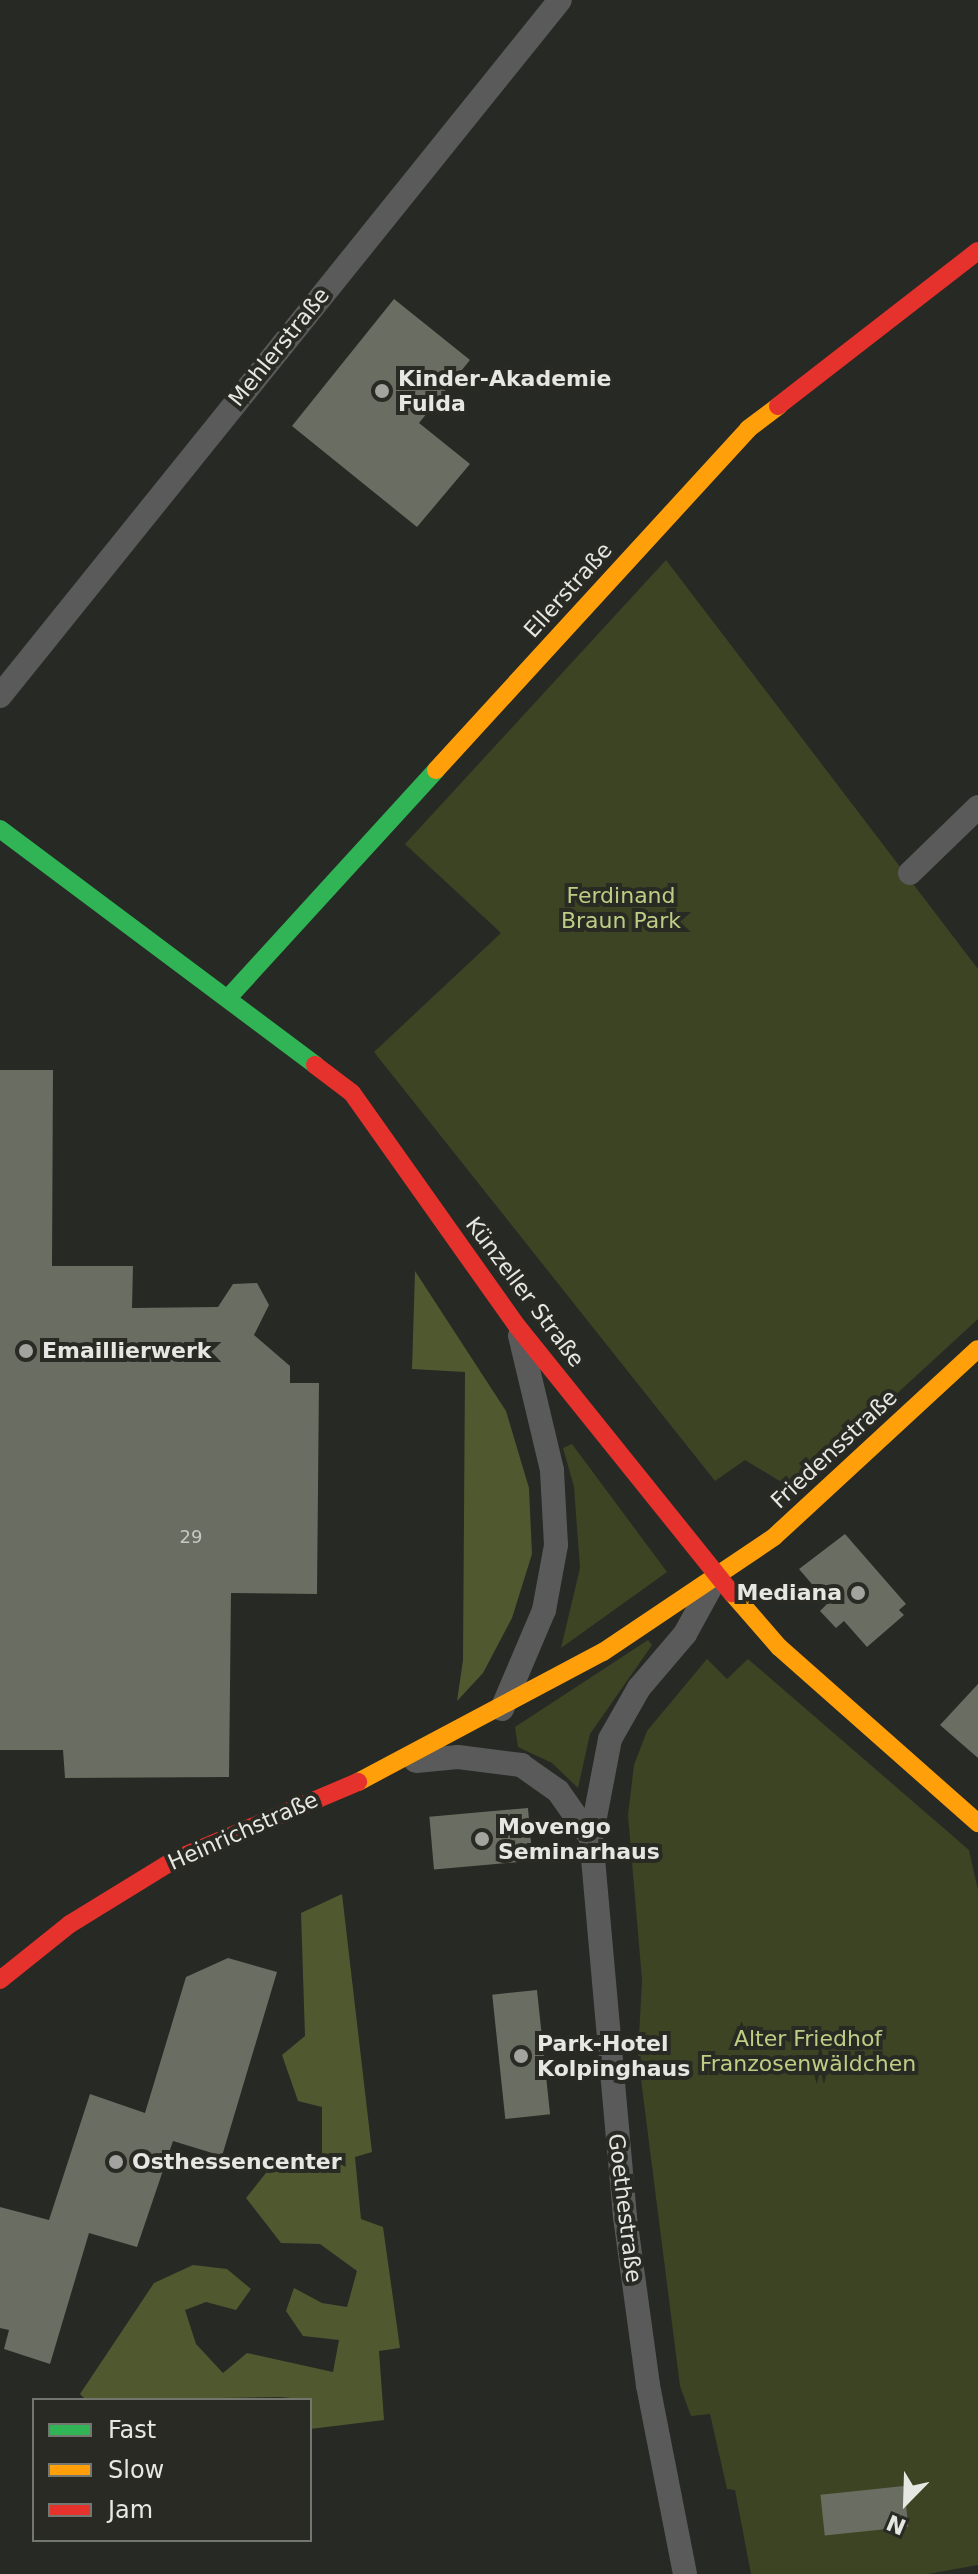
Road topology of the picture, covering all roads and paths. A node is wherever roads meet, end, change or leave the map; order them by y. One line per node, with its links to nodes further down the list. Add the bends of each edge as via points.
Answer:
1 (560, 0): 3 (street, Mehlerstraße)
2 (978, 251): 7 (street, Ellerstraße, via 748,429)
3 (0, 696)
4 (978, 807): 6 (street)
5 (0, 829): 7 (street, Künzeller Straße)
6 (910, 873)
7 (228, 998): 8 (street, Künzeller Straße, via 352,1093)
8 (517, 1326): 10 (street, Künzeller Straße); 11 (street, via 552,1470 556,1545 544,1610)
9 (978, 1349): 10 (street, Friedensstraße, via 774,1537)
10 (717, 1576): 11 (street, Heinrichstraße); 13 (street, Künzeller Straße, via 779,1647); 14 (street, Goethestraße, via 685,1634 639,1688 610,1739)
11 (502, 1709): 12 (street, Heinrichstraße)
12 (406, 1762): 14 (street, Goethestraße, via 458,1757 521,1765 558,1791); 15 (street, Heinrichstraße, via 174,1860 70,1924)
13 (978, 1823)
14 (591, 1838): 16 (street, Goethestraße, via 625,2217 648,2385)
15 (0, 1980)
16 (685, 2574)

